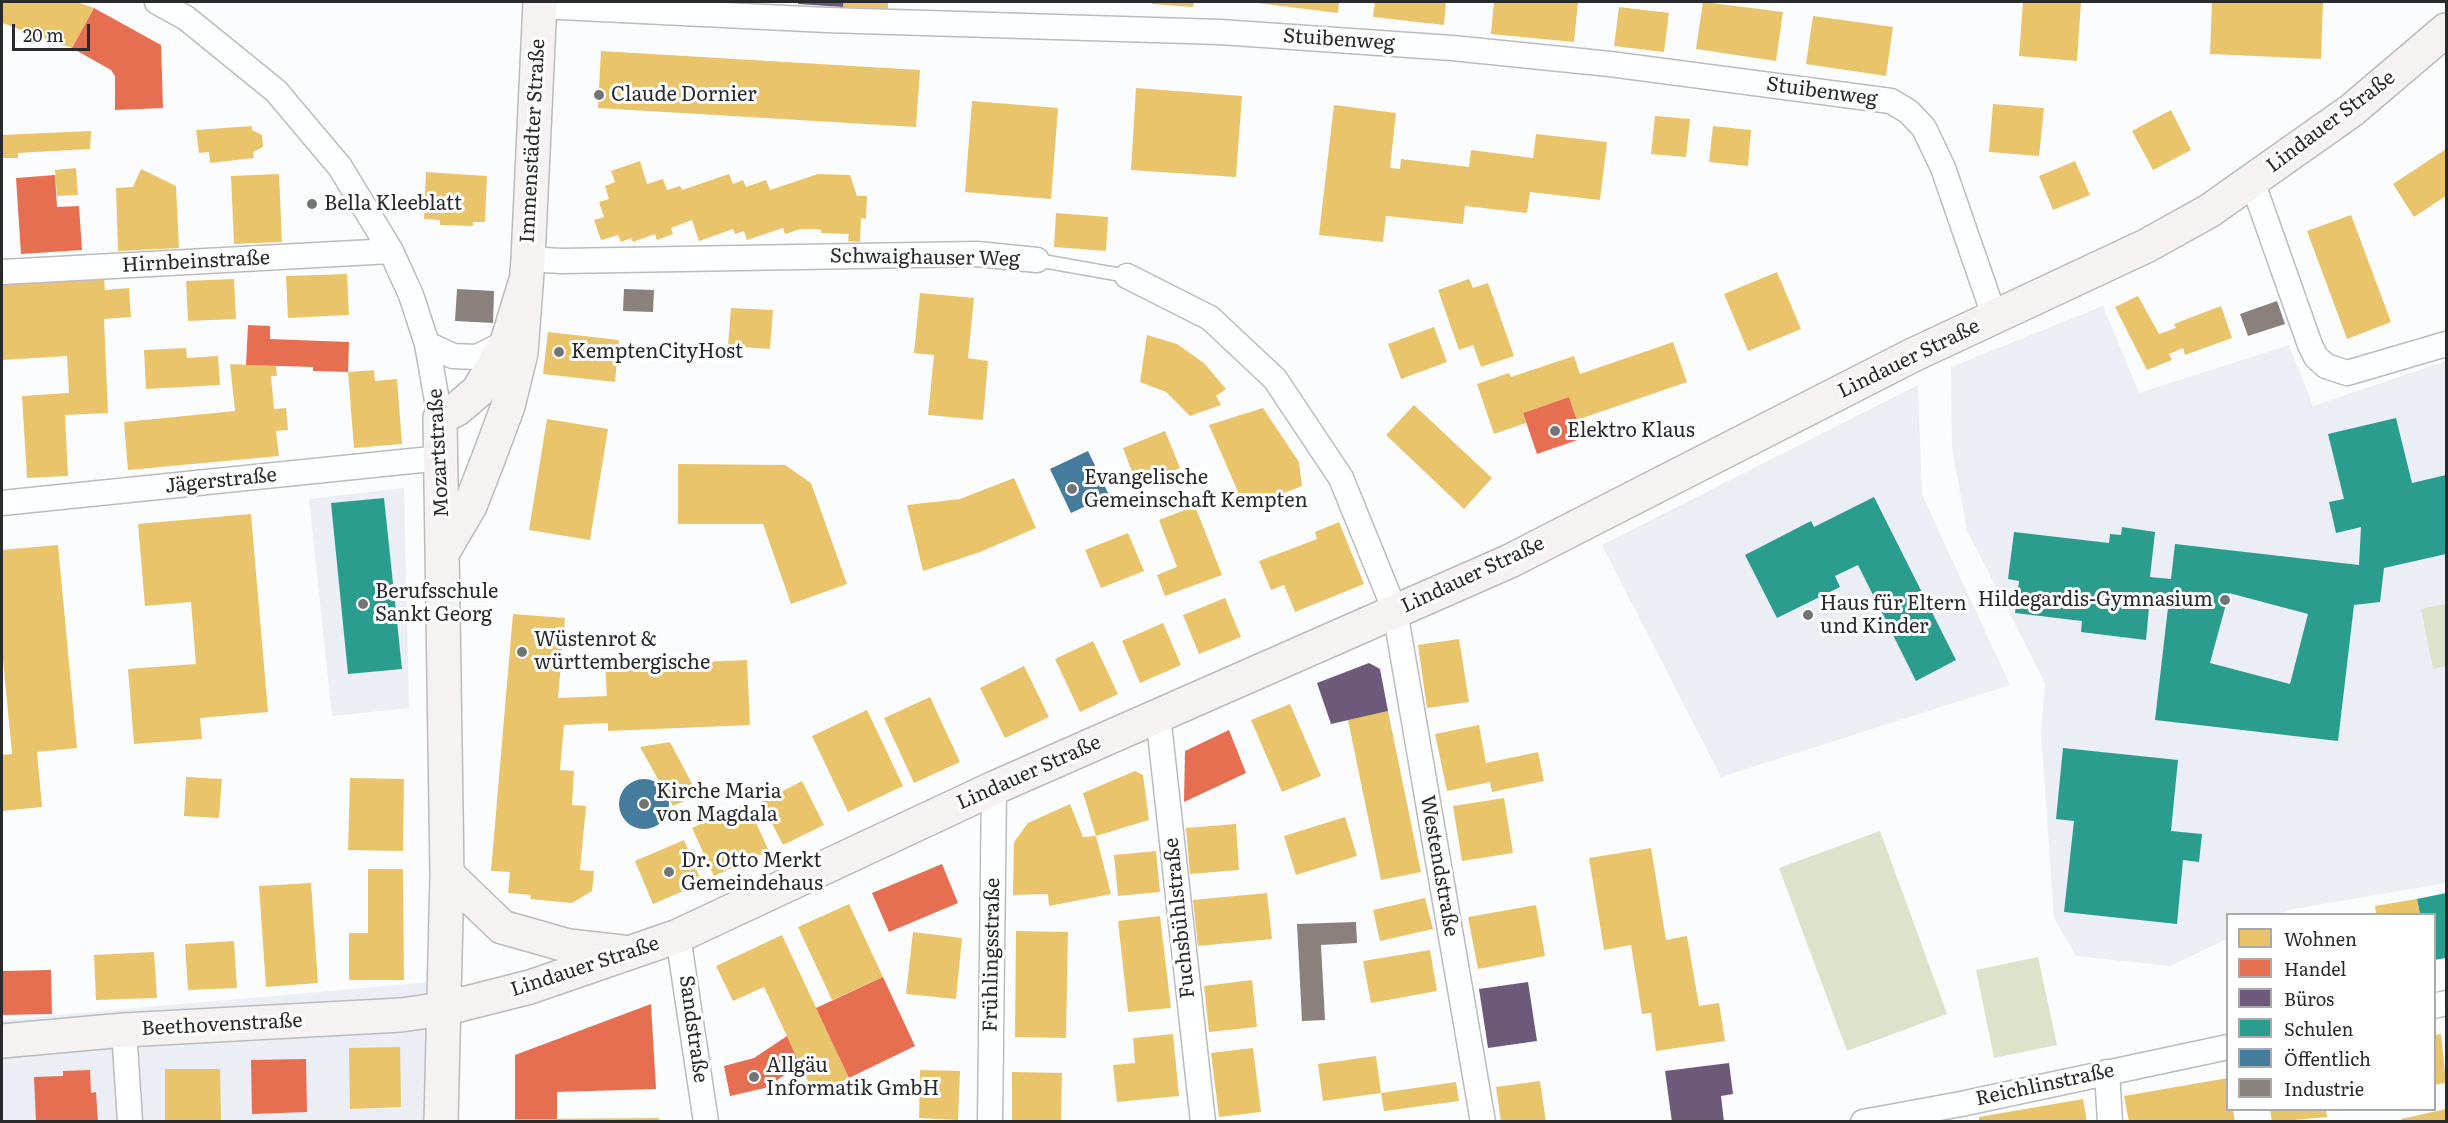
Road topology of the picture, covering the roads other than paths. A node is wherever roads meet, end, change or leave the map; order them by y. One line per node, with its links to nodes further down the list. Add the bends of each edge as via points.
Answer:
1 (157, 2): 3 (street, Mozartstraße)
2 (540, 4): 8 (street, Immenstädter Straße); 11 (street, Stuibenweg, via 839,21 1220,32 1440,47 1610,64 1891,101 1909,112 1929,138)
3 (190, 10): 6 (street, Mozartstraße, via 276,91 340,167)
4 (2446, 30): 5 (street, Lindauer Straße, via 2352,110)
5 (2252, 181): 11 (street, Lindauer Straße, via 2209,211 2146,246); 14 (street, via 2310,345 2326,366 2347,373)
6 (392, 250): 9 (street, Hirnbeinstraße); 13 (street, Mozartstraße)
7 (1037, 260): 8 (street, Schwaighauser Weg, via 977,255 561,261); 10 (lane, Schwaighauser Weg)
8 (527, 269): 12 (street, Immenstädter Straße); 18 (street, Immenstädter Straße, via 521,353 508,406 470,506)
9 (2, 272)
10 (1127, 276): 19 (street, Schwaighauser Weg, via 1210,318 1275,379 1341,478)
11 (1995, 318): 19 (street, Lindauer Straße, via 1510,561)
12 (507, 342): 13 (street, via 477,357 453,356); 15 (street, Immenstädter Straße, via 478,390)
13 (427, 344): 15 (street, Mozartstraße)
14 (2446, 344)
15 (440, 418): 16 (street, Mozartstraße)
16 (441, 458): 17 (street, Jägerstraße); 18 (street, Mozartstraße)
17 (2, 502)
18 (443, 552): 22 (street, Mozartstraße)
19 (1395, 611): 20 (street, Lindauer Straße); 35 (street, Westendstraße)
20 (1158, 715): 21 (street, Lindauer Straße); 34 (street, Fuchsbühlstraße)
21 (994, 788): 23 (street, Lindauer Straße); 33 (street, Frühlingsstraße)
22 (447, 874): 24 (street, via 502,927 569,946); 25 (street, Mozartstraße)
23 (678, 936): 24 (street, Lindauer Straße); 32 (street, Sandstraße)
24 (630, 953): 25 (street, Lindauer Straße, via 530,987)
25 (443, 1009): 26 (street, Beethovenstraße, via 400,1015); 31 (street, Mozartstraße)
26 (124, 1030): 27 (street, Beethovenstraße); 30 (street)
27 (2, 1041)
28 (2226, 1047): 29 (street, Reichlinstraße)
29 (2107, 1072): 36 (street, Reichlinstraße); 37 (street)
30 (130, 1122)
31 (441, 1122)
32 (706, 1122)
33 (990, 1122)
34 (1203, 1122)
35 (1483, 1122)
36 (1863, 1122)
37 (2110, 1122)

